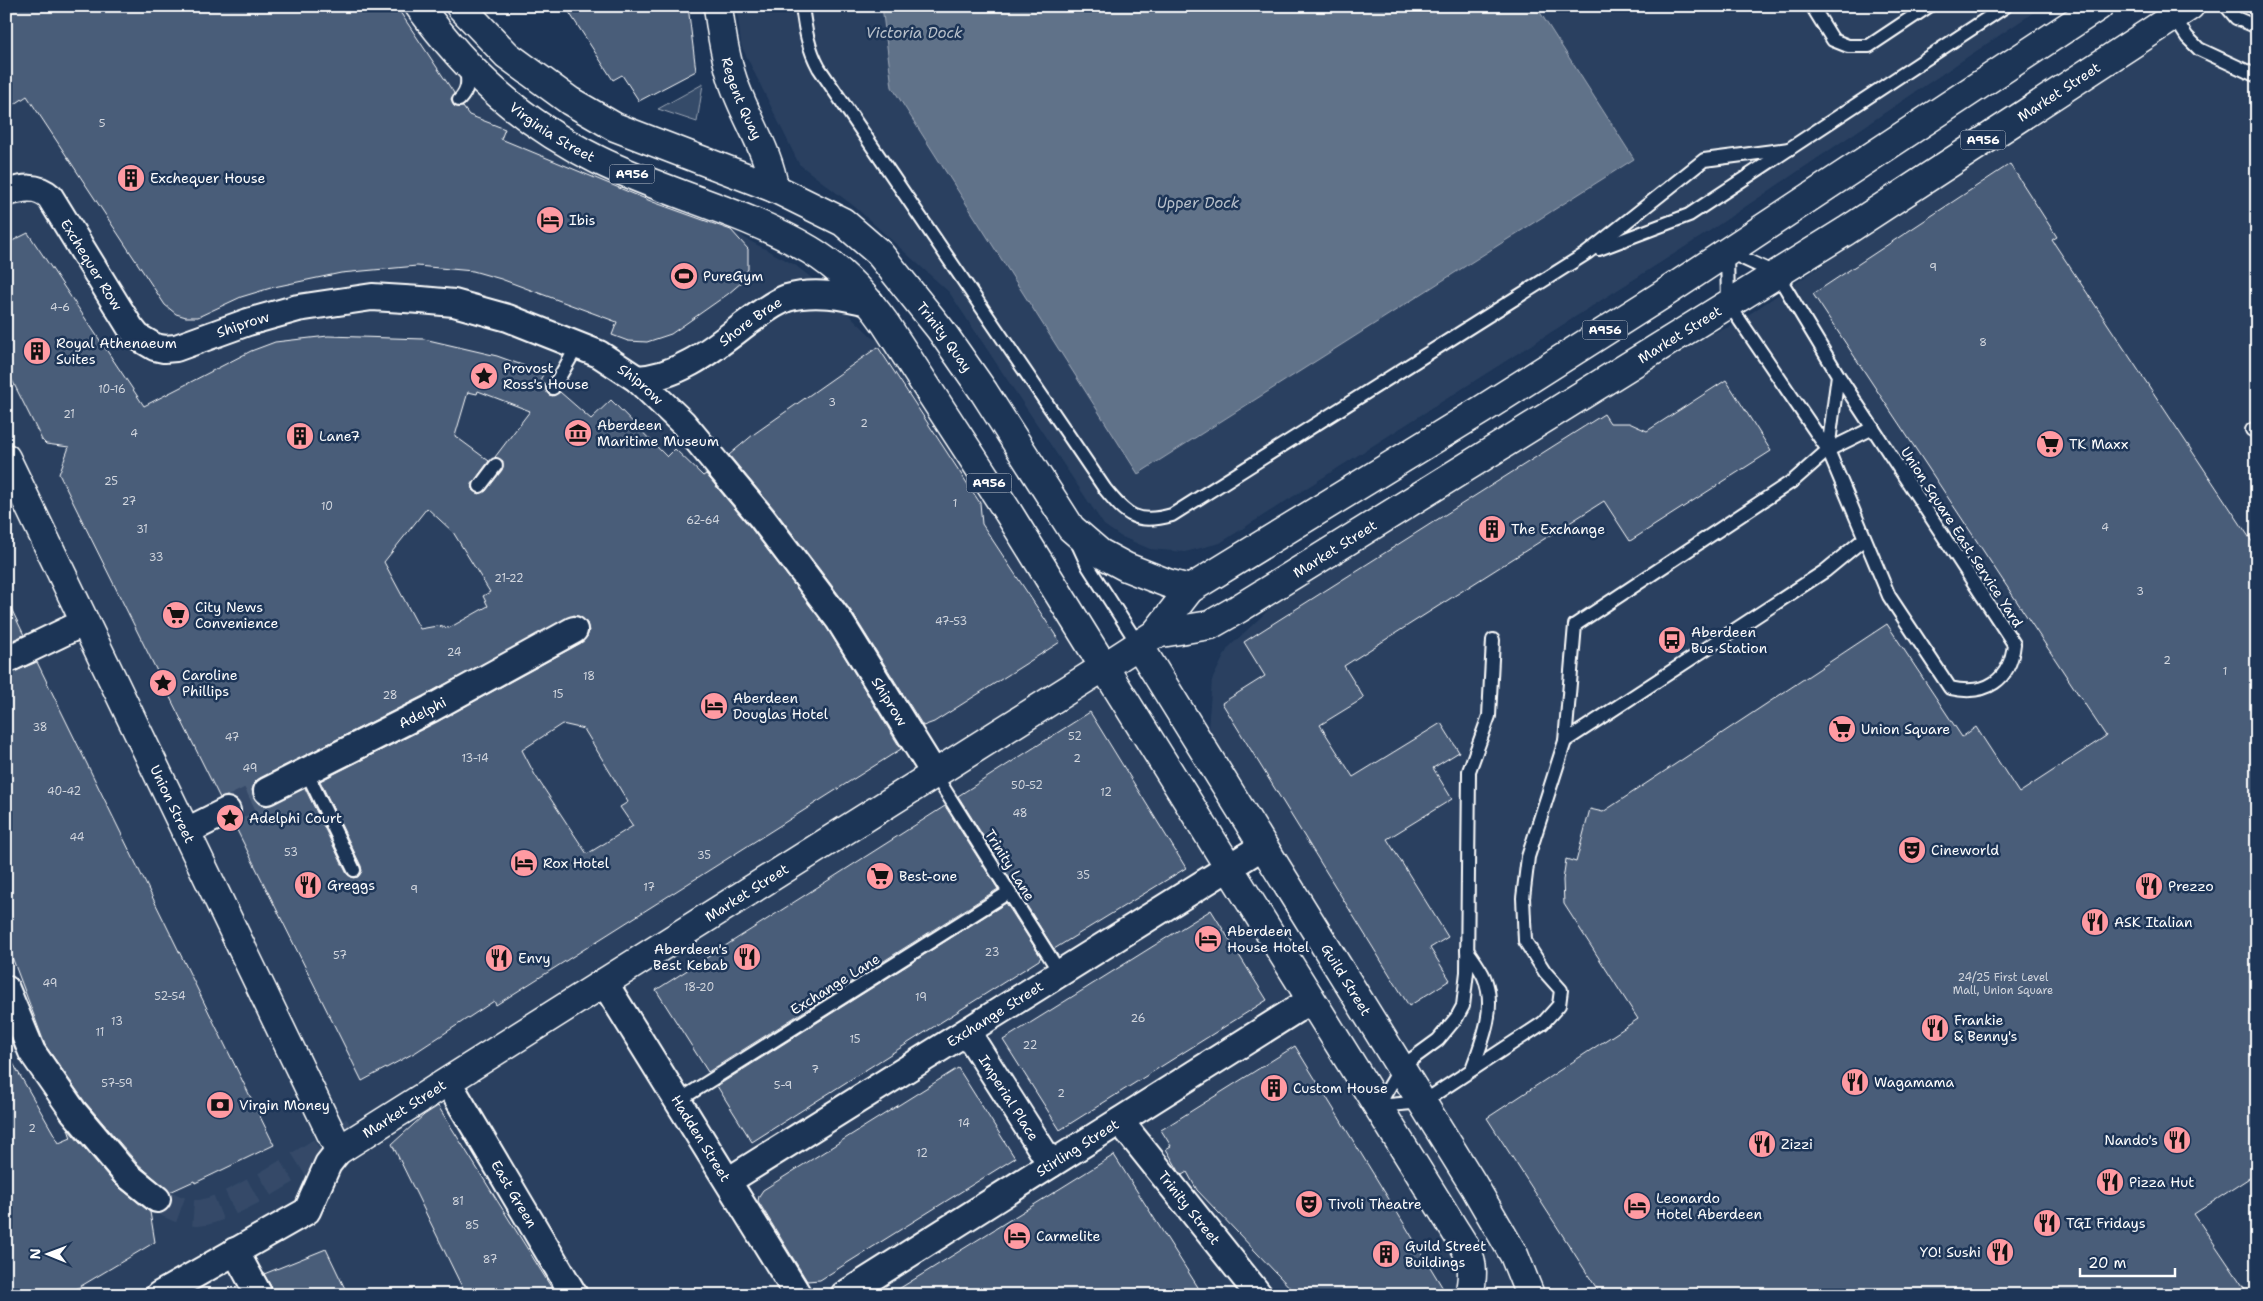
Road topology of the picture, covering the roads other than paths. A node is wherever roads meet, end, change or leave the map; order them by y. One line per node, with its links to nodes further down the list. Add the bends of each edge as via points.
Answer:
1 (419, 6): 12 (main road, Virginia Street / A956)
2 (460, 6): 16 (main road, via 507,55 570,101 615,127)
3 (718, 6): 16 (main road, Regent Quay, via 724,52 771,169)
4 (802, 6): 19 (lane, via 805,35 819,68 1105,489 1133,516 1153,520 1172,515)
5 (1812, 6): 6 (lane, via 1834,40 1848,46 1869,46)
6 (1929, 6)
7 (2006, 6): 15 (lane)
8 (2099, 6): 18 (main road, A956)
9 (2226, 6): 11 (lane, via 2236,18)
10 (2177, 10): 13 (lane, via 2187,37 2199,49); 20 (main road, Market Street / A956)
11 (2257, 27)
12 (466, 64): 14 (lane, via 466,93); 21 (main road, Virginia Street / A956, via 494,93 573,146 598,160 762,226 810,250 838,270)
13 (2257, 76)
14 (459, 100)
15 (1790, 149): 19 (lane, via 1690,215); 19 (lane, via 1704,160)
16 (774, 188): 33 (main road, Trinity Quay, via 843,222 879,253 946,337)
17 (6, 193): 24 (street, Exchequer Row, via 29,188 44,191 138,337 156,347)
18 (1727, 251): 20 (lane); 22 (lane); 35 (main road, Market Street / A956, via 1491,403)
19 (1587, 253)
20 (1777, 274): 22 (main road, Market Street / A956); 25 (lane, Union Square East Service Yard)
21 (870, 303): 26 (street, Shore Brae, via 826,294 786,298 701,357 661,376); 41 (main road, A956, via 1008,512)
22 (1728, 303): 29 (lane); 38 (main road, Market Street / A956, via 1210,625)
23 (578, 345): 24 (street, Shiprow, via 508,318 454,303 372,298 286,310); 26 (street, Shiprow, via 599,354); 27 (lane)
24 (176, 348)
25 (1838, 375): 28 (lane, Union Square East Service Yard); 29 (lane)
26 (637, 379): 44 (street, Shiprow, via 689,430 832,609)
27 (553, 388)
28 (1873, 428): 29 (lane); 34 (lane, Union Square East Service Yard, via 2014,644 2006,673 1994,684 1980,690 1950,688 1889,596)
29 (1828, 450): 34 (lane); 42 (lane, via 1794,480 1575,625)
30 (6, 458): 36 (main road, Union Street)
31 (496, 465): 32 (lane)
32 (480, 486)
33 (1071, 528): 35 (main road, Trinity Quay, via 1100,553 1126,567); 38 (lane, Trinity Quay, via 1088,566)
34 (1864, 538): 42 (lane, via 1825,571)
35 (1190, 589): 38 (main road, Market Street / A956)
36 (85, 622): 40 (street); 47 (main road, Union Street)
37 (574, 630): 43 (street, Adelphi, via 427,704)
38 (1146, 639): 41 (main road, Market Street / A956); 48 (main road, Guild Street)
39 (1493, 640): 52 (lane, via 1489,716 1469,771)
40 (6, 660)
41 (1104, 666): 44 (main road, Market Street); 49 (main road)
42 (1564, 741): 59 (lane, via 1528,858 1523,898 1525,941 1561,990 1559,1005 1543,1023)
43 (306, 771): 45 (street, Adelphi); 50 (lane)
44 (934, 773): 51 (lane, Trinity Lane); 54 (main road, Market Street)
45 (267, 791)
46 (227, 811): 47 (street)
47 (185, 832): 65 (main road, Union Street)
48 (1263, 846): 49 (street, Exchange Street); 58 (main road, Guild Street)
49 (1228, 867): 53 (street, Exchange Street); 56 (main road)
50 (354, 870)
51 (1009, 892): 53 (lane, Trinity Lane); 61 (lane, Exchange Lane)
52 (1467, 950): 58 (lane, via 1466,991 1457,1018 1429,1048); 59 (lane, via 1484,977 1488,992 1485,1031)
53 (1060, 973): 57 (street, Exchange Street)
54 (604, 982): 61 (street, Hadden Street); 65 (main road, Market Street)
55 (6, 989): 68 (street, via 32,1052 88,1131 126,1174)
56 (1311, 1000): 63 (main road); 64 (street, Stirling Street)
57 (967, 1032): 66 (street, Imperial Place); 67 (street, Exchange Street)
58 (1400, 1067): 62 (main road, Guild Street); 63 (lane)
59 (1472, 1069): 62 (lane)
60 (455, 1094): 73 (street, East Green)
61 (678, 1101): 67 (street, Hadden Street)
62 (1423, 1102): 63 (lane); 77 (main road, Guild Street, via 1514,1255)
63 (1378, 1106): 70 (main road, via 1472,1260)
64 (1120, 1121): 66 (street, Stirling Street); 76 (street, Trinity Street)
65 (339, 1150): 69 (street, via 328,1164 307,1211)
66 (1051, 1164): 75 (street, Stirling Street)
67 (728, 1182): 74 (street, Hadden Street)
68 (157, 1199)
69 (235, 1251): 71 (street); 72 (street)
70 (1471, 1286)
71 (159, 1295)
72 (259, 1295)
73 (574, 1295)
74 (798, 1295)
75 (844, 1295)
76 (1259, 1295)
77 (1530, 1295)

